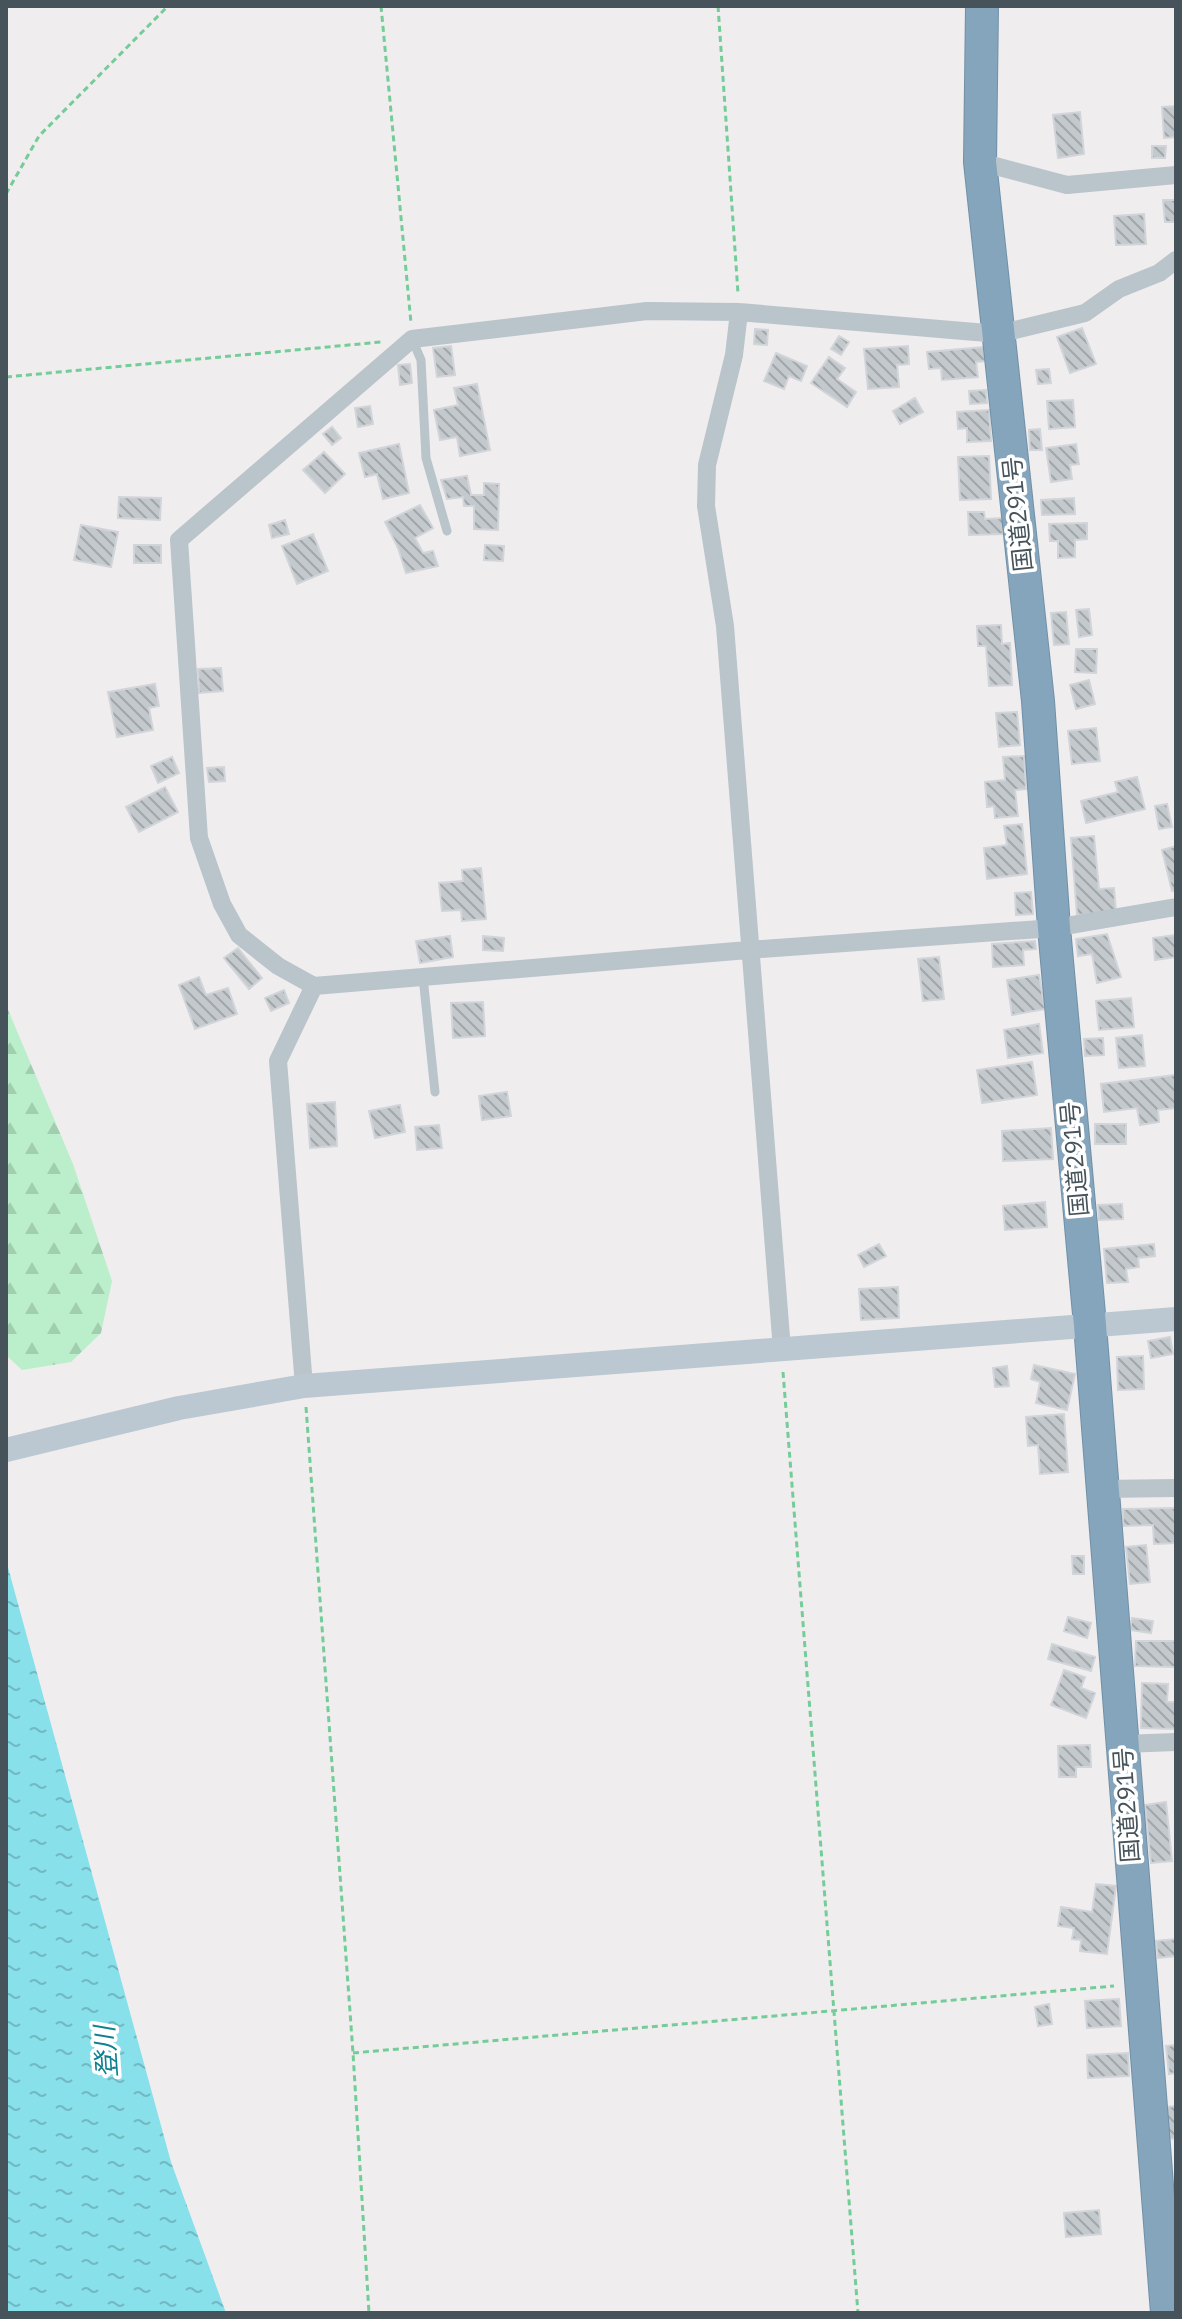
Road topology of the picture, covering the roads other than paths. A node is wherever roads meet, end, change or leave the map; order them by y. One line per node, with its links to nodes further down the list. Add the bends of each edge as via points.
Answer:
1 (982, 6): 2 (highway, 国道291号)
2 (980, 162): 3 (street, via 1067,185); 6 (highway, 国道291号)
3 (1176, 175)
4 (1176, 260): 6 (street, via 1085,313)
5 (739, 312): 6 (street); 7 (street, via 647,311); 11 (street, via 707,465 706,506 725,626)
6 (999, 334): 10 (highway, 国道291号, via 1038,701)
7 (412, 339): 8 (lane, via 421,360 426,458); 13 (street, via 179,540 199,838 239,935)
8 (447, 531)
9 (1176, 907): 10 (street)
10 (1054, 928): 11 (street); 16 (highway, 国道291号)
11 (748, 950): 12 (street); 17 (street)
12 (423, 977): 13 (street); 14 (lane)
13 (314, 986): 18 (street, via 278,1061)
14 (435, 1092)
15 (1176, 1319): 16 (street)
16 (1090, 1325): 17 (street); 21 (highway, 国道291号)
17 (782, 1350): 18 (street)
18 (304, 1386): 19 (street, via 179,1408)
19 (12, 1448)
20 (1176, 1488): 21 (street)
21 (1101, 1489): 23 (highway, 国道291号)
22 (1176, 1742): 23 (street)
23 (1122, 1744): 24 (highway, 国道291号)
24 (1167, 2313)

